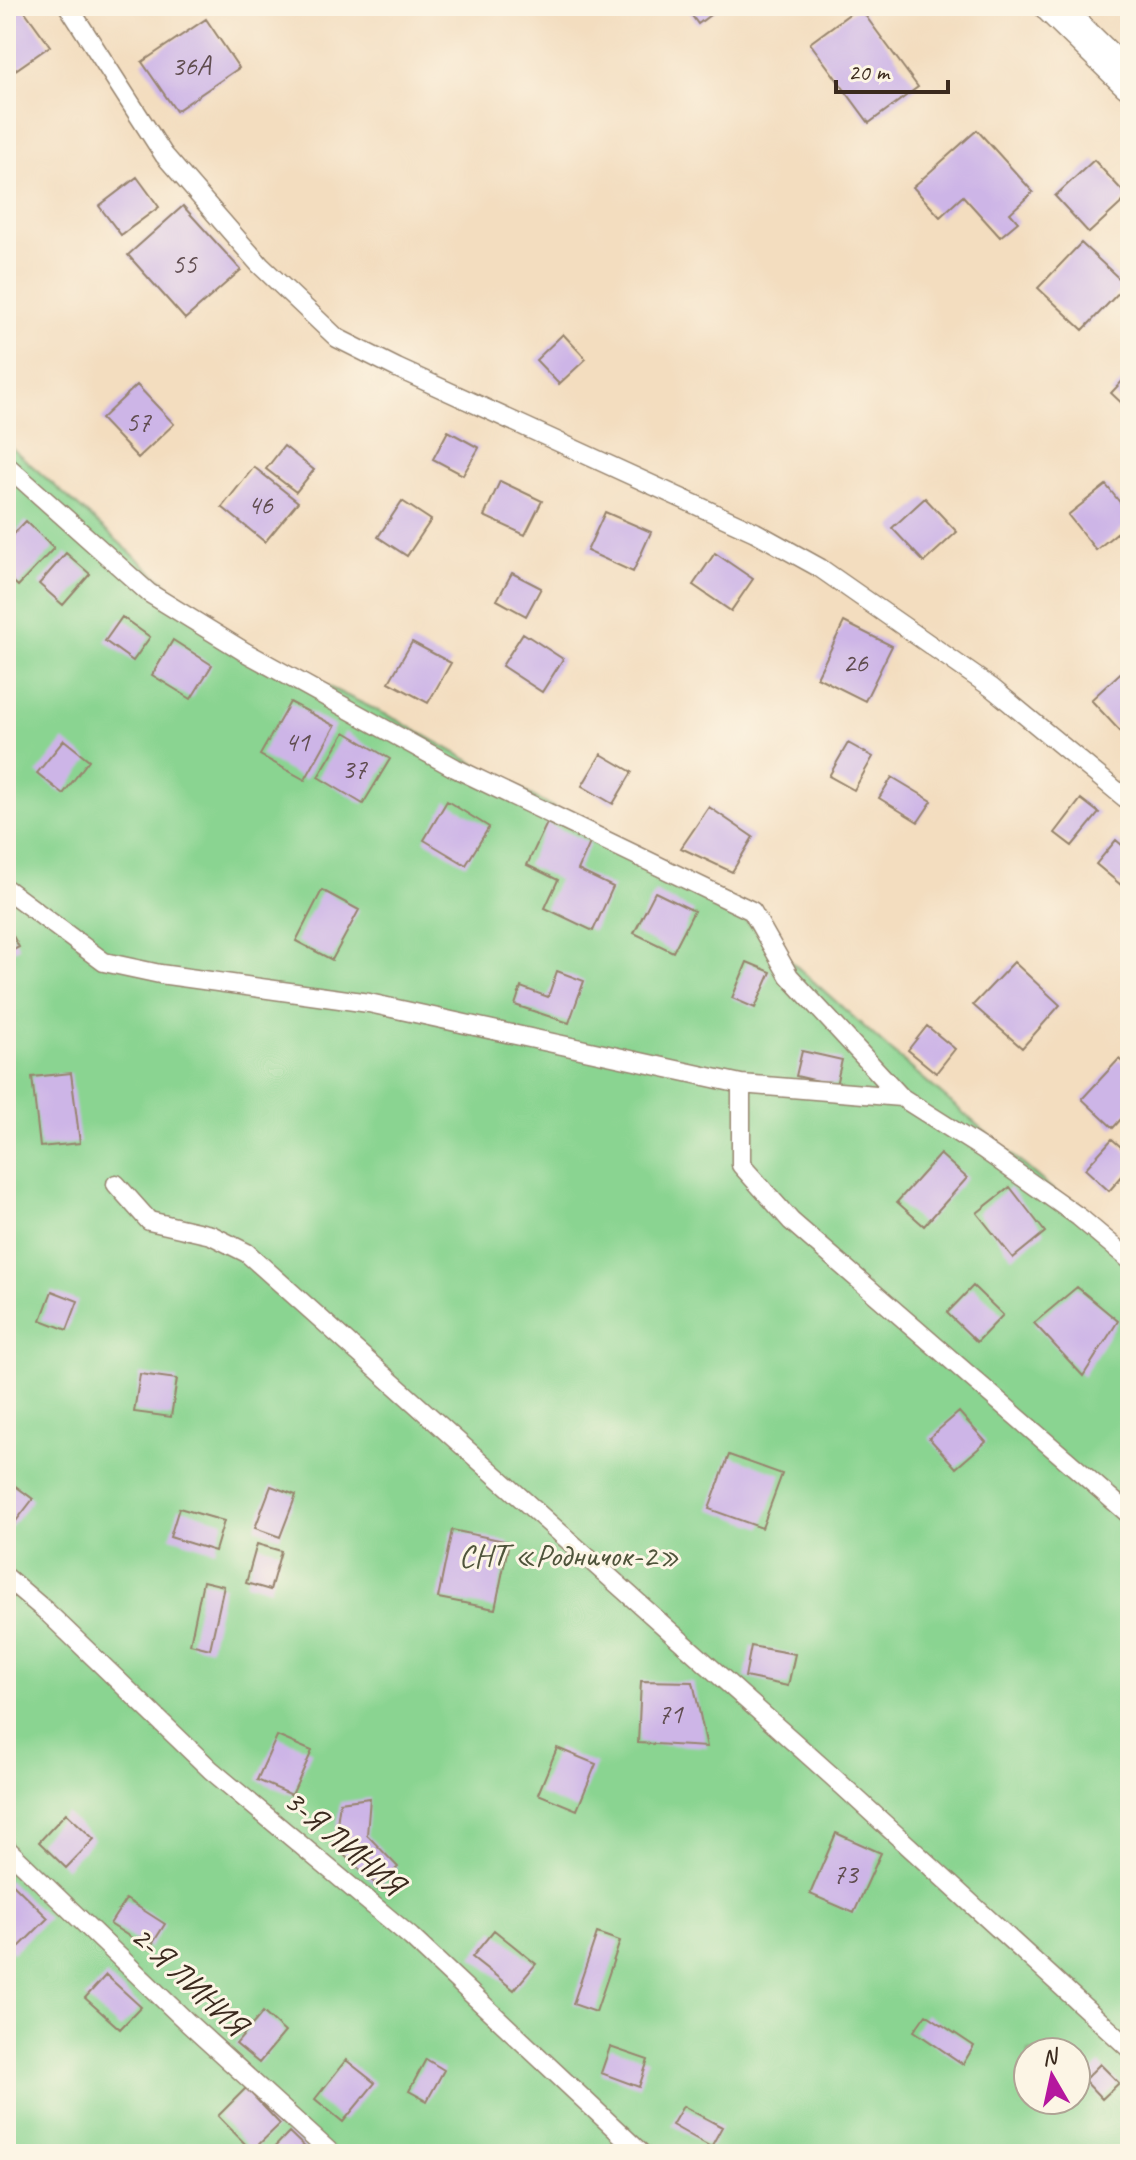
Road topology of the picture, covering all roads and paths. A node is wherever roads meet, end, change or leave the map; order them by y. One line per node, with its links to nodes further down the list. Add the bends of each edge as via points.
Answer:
1 (68, 6): 5 (lane, via 164,155 260,265 337,338 755,532 820,568 992,688)
2 (1052, 6): 3 (street)
3 (1130, 82)
4 (6, 465): 8 (lane, via 149,593 245,652 455,768 752,911 789,976)
5 (1130, 802)
6 (6, 889): 7 (lane, via 104,962 369,1003)
7 (741, 1084): 8 (lane); 11 (lane, via 741,1165 791,1221)
8 (901, 1097): 10 (lane, via 1079,1217)
9 (116, 1184): 14 (lane, via 149,1221 211,1235 247,1253)
10 (1130, 1260)
11 (1130, 1515)
12 (6, 1577): 16 (lane, 3-Я ЛИНИЯ, via 211,1770 411,1937)
13 (6, 1848): 15 (lane, 2-Я ЛИНИЯ)
14 (1130, 2049)
15 (332, 2154)
16 (642, 2154)

